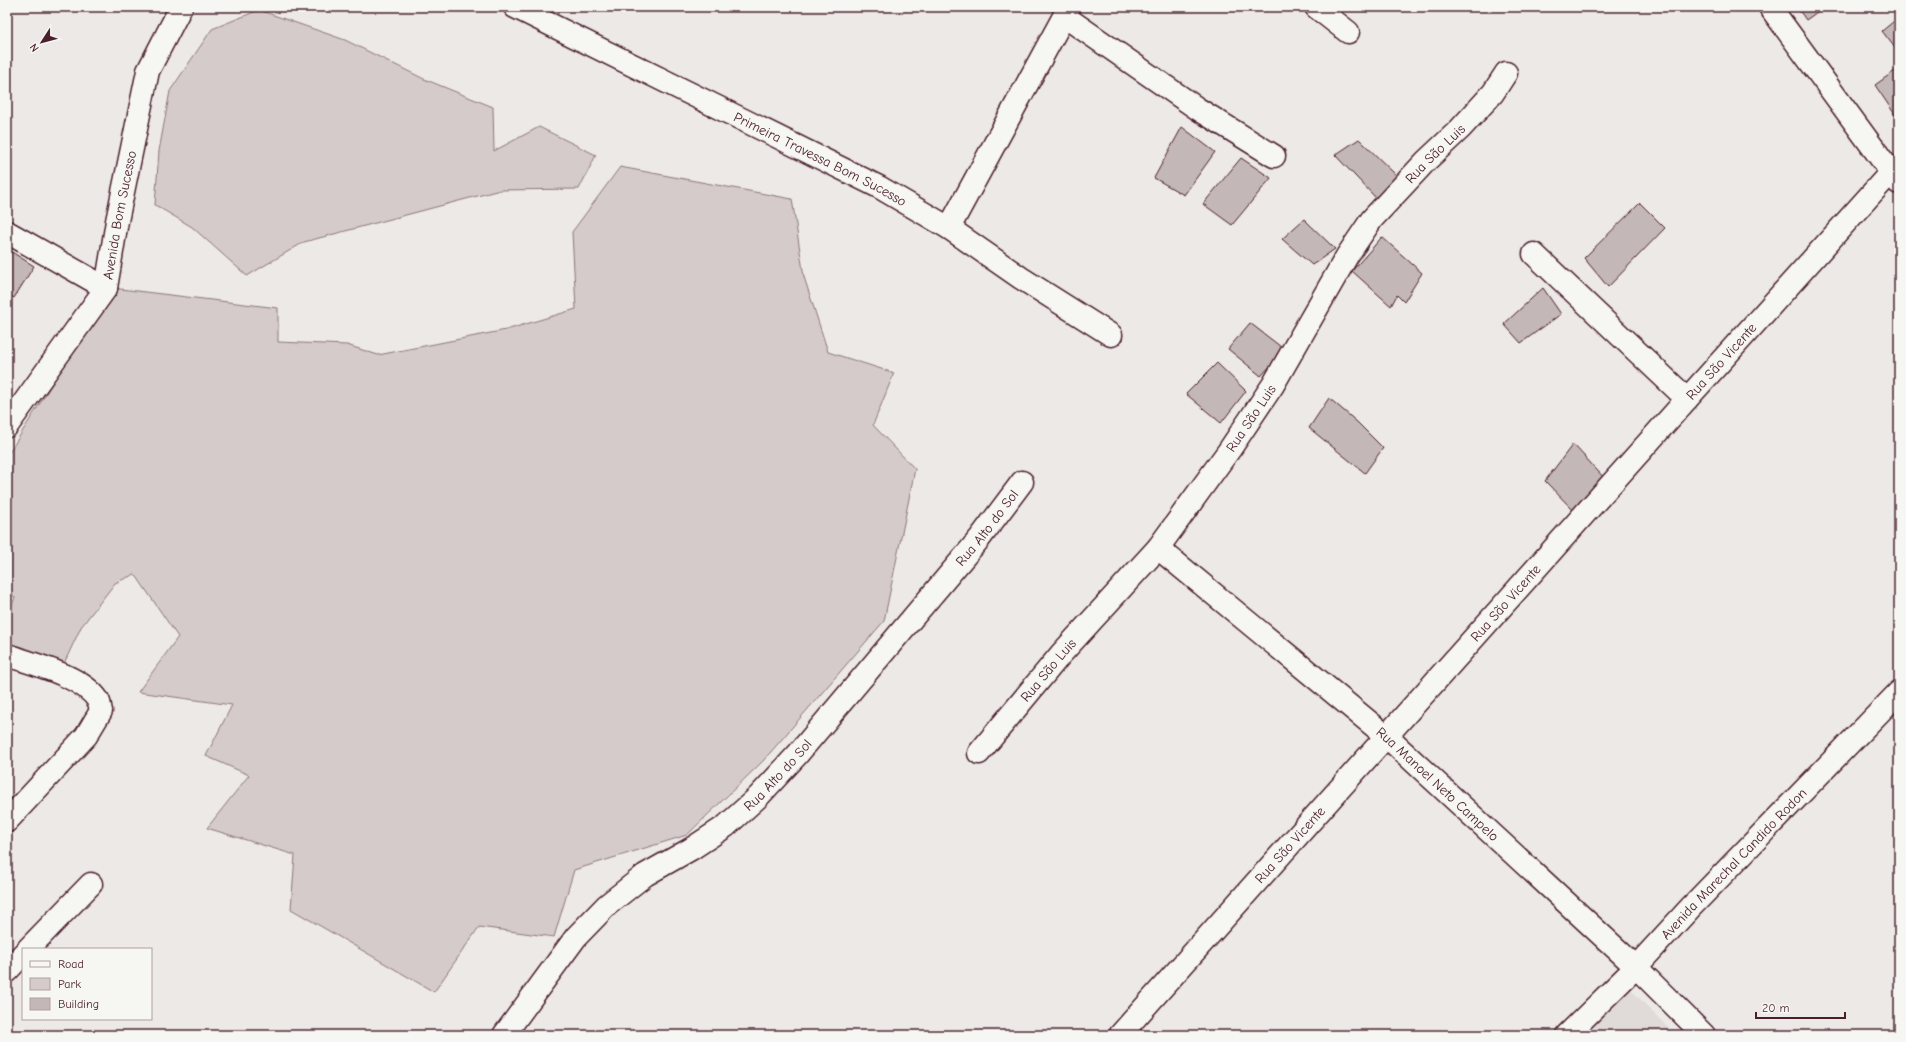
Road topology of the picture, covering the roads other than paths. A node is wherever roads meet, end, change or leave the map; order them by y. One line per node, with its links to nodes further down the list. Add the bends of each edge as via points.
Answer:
1 (181, 7): 13 (street, Avenida Bom Sucesso, via 148,71)
2 (515, 7): 10 (street, Primeira Travessa Bom Sucesso, via 872,183)
3 (1316, 7): 6 (street)
4 (1774, 9): 9 (street)
5 (1067, 11): 8 (street, via 1192,104); 10 (street)
6 (1348, 32)
7 (1506, 73): 18 (street, Rua São Luis, via 1493,93 1460,130 1426,161 1372,219 1347,256 1273,385)
8 (1274, 156)
9 (1895, 178): 15 (street, Rua São Vicente)
10 (948, 228): 14 (street, Primeira Travessa Bom Sucesso)
11 (7, 232): 13 (street)
12 (1534, 254): 15 (street)
13 (106, 288): 16 (street, Avenida Bom Sucesso)
14 (1111, 335)
15 (1687, 399): 21 (street, Rua São Vicente)
16 (7, 426)
17 (1022, 482): 29 (street, Rua Alto do Sol, via 966,555 797,755 758,797 726,826 645,876 607,905 576,937)
18 (1158, 548): 21 (street, Rua Manoel Neto Campelo); 22 (street, Rua São Luis, via 1061,654)
19 (7, 654): 23 (street, via 68,677 86,687 99,700 101,712 86,736)
20 (1899, 692): 27 (street, Avenida Marechal Candido Rodon, via 1690,907)
21 (1386, 736): 27 (street, Rua Manoel Neto Campelo); 30 (street, Rua São Vicente)
22 (979, 753)
23 (7, 821)
24 (91, 884): 25 (street)
25 (29, 948)
26 (22, 955): 28 (street)
27 (1636, 967): 31 (street, Avenida Marechal Candido Rodon); 32 (street, Rua Manoel Neto Campelo)
28 (7, 971)
29 (504, 1035)
30 (1120, 1035)
31 (1567, 1035)
32 (1704, 1035)

